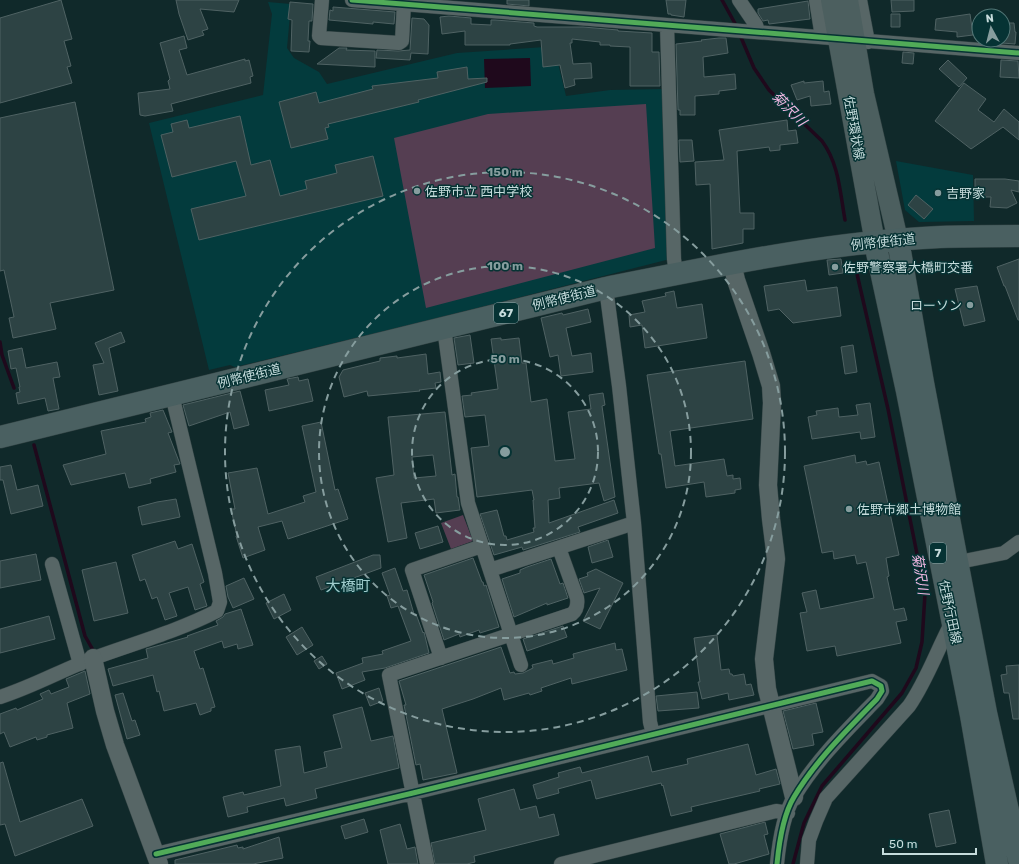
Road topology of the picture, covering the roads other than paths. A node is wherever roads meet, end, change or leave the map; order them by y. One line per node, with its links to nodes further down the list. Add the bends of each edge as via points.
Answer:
1 (322, 0): 5 (street, via 319,36 321,38 399,43 402,40)
2 (352, 0): 5 (street)
3 (739, 0): 8 (street, via 756,25)
4 (816, 0): 9 (street)
5 (404, 3): 7 (street)
6 (844, 5): 9 (main road, 佐野環状線); 9 (street)
7 (667, 25): 8 (street); 15 (street)
8 (755, 31): 9 (street)
9 (846, 40): 10 (street); 12 (main road, 佐野環状線, via 864,94); 13 (main road, 佐野環状線)
10 (1019, 53)
11 (1019, 236): 12 (main road, 例幣使街道 / 67)
12 (898, 240): 13 (main road, 例幣使街道 / 67); 25 (main road, 佐野行田線 / 7, via 924,390)
13 (875, 242): 14 (main road, 例幣使街道 / 67); 25 (main road, 佐野行田線 / 7, via 907,391)
14 (732, 263): 15 (main road, 例幣使街道 / 67); 33 (street, via 767,371 772,395 768,485 776,569 764,659)
15 (676, 274): 16 (main road, 例幣使街道 / 67)
16 (606, 288): 17 (main road, 例幣使街道 / 67); 20 (street)
17 (444, 328): 18 (main road, 例幣使街道 / 67); 22 (street, via 468,503)
18 (172, 395): 19 (main road, 例幣使街道 / 67); 30 (street, via 215,573 219,606 217,611 179,628)
19 (0, 437)
20 (634, 523): 23 (street); 34 (street, via 649,715)
21 (1019, 542): 25 (street, via 1004,553)
22 (482, 546): 26 (street); 29 (street, via 412,570)
23 (560, 548): 26 (street); 28 (street, via 577,598 576,611)
24 (52, 564): 30 (street)
25 (949, 564): 27 (main road, 佐野行田線 / 7); 38 (main road, 佐野行田線 / 7)
26 (490, 570): 28 (street)
27 (952, 622): 42 (street, via 919,691 909,706 826,798 810,840); 43 (main road, 佐野行田線 / 7)
28 (511, 634): 29 (street); 31 (street)
29 (441, 658): 35 (street, via 389,675)
30 (86, 661): 32 (street); 37 (street)
31 (521, 665)
32 (0, 697)
33 (771, 705): 34 (street); 36 (street); 36 (street, via 872,681 881,686 882,692 877,699 834,744)
34 (653, 734): 35 (street)
35 (413, 793): 37 (street); 39 (street)
36 (791, 805): 40 (street, via 776,811); 41 (street, via 779,841)
37 (158, 859)
38 (1019, 860)
39 (427, 864)
40 (561, 864)
41 (777, 864)
42 (807, 864)
43 (997, 864)

